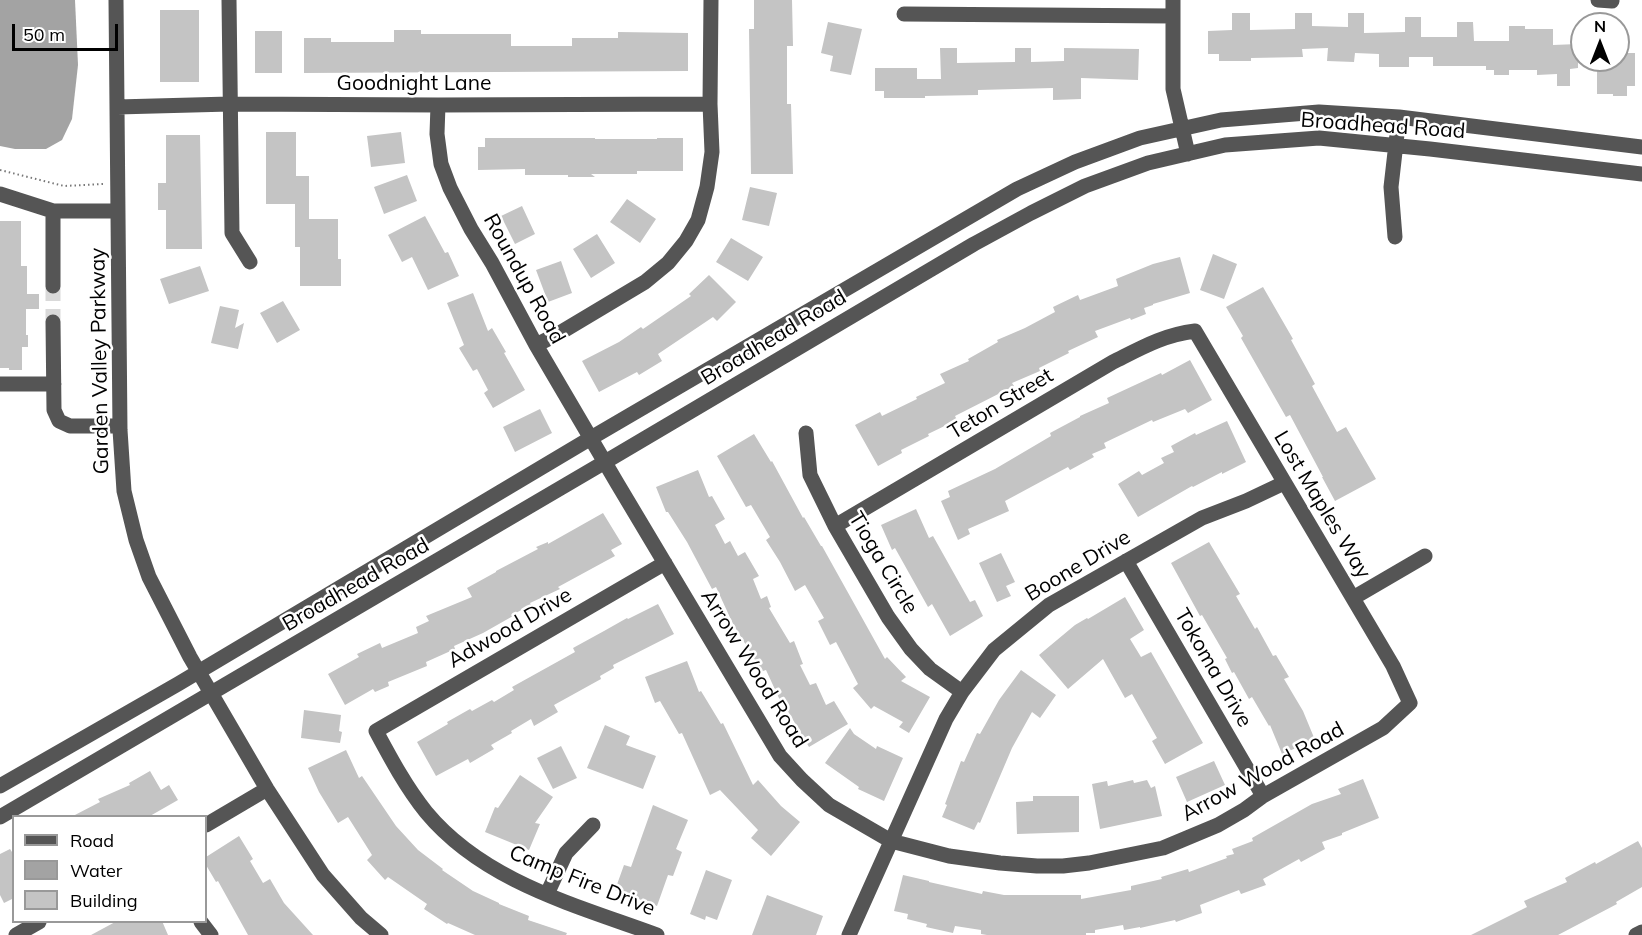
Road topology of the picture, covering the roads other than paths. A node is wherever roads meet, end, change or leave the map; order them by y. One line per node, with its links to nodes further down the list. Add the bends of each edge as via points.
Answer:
1 (116, 0): 10 (street, Garden Valley Parkway)
2 (229, 0): 7 (street)
3 (711, 0): 8 (street)
4 (1173, 0): 6 (street)
5 (904, 14): 6 (street)
6 (1172, 16): 12 (street, via 1173,89)
7 (230, 104): 9 (street, Goodnight Lane); 10 (street, Goodnight Lane); 21 (street, via 232,233)
8 (710, 104): 9 (street, Goodnight Lane); 25 (street, via 712,152 707,188 699,220 686,241 645,282)
9 (438, 105): 25 (street, Roundup Road, via 441,164 450,188)
10 (117, 107): 19 (street, Garden Valley Parkway)
11 (1399, 117): 12 (street, Broadhead Road, via 1319,112 1221,120); 13 (street); 14 (street, Broadhead Road)
12 (1182, 128): 15 (street); 30 (street, Broadhead Road, via 1140,138 1075,162 1017,189)
13 (1396, 146): 15 (street, Broadhead Road, via 1319,138 1225,145); 16 (street, Broadhead Road); 20 (street, via 1391,187)
14 (1642, 147)
15 (1188, 154): 31 (street, Broadhead Road, via 1148,163 1085,186 1031,213)
16 (1642, 174)
17 (0, 194): 18 (street)
18 (53, 211): 19 (street); 22 (street)
19 (118, 211): 28 (street, Garden Valley Parkway)
20 (1395, 237)
21 (250, 262)
22 (53, 286)
23 (54, 322): 27 (street)
24 (1195, 331): 32 (street, Lost Maples Way); 33 (street, Teton Street, via 1176,333 1113,362)
25 (537, 345): 30 (street, Roundup Road)
26 (0, 384): 27 (street)
27 (54, 384): 28 (street, via 54,410 59,421 70,426)
28 (120, 426): 38 (street, Garden Valley Parkway, via 124,491 136,540 149,577)
29 (807, 433): 33 (street, Tioga Circle, via 810,475)
30 (591, 438): 31 (street, Roundup Road); 38 (street, Broadhead Road)
31 (605, 462): 36 (street, Arrow Wood Road); 40 (street, Broadhead Road)
32 (1284, 483): 35 (street, Boone Drive, via 1202,518); 37 (street, Lost Maples Way)
33 (835, 526): 39 (street, Tioga Circle, via 888,617 912,649 930,669)
34 (1425, 556): 37 (street)
35 (1126, 561): 39 (street, Boone Drive, via 1049,605 1022,626 994,650); 45 (street, Tokoma Drive)
36 (664, 562): 42 (street, Adwood Drive); 49 (street, Arrow Wood Road, via 780,756 829,805)
37 (1353, 598): 41 (street, Lost Maples Way)
38 (198, 672): 40 (street, Garden Valley Parkway); 43 (street, Broadhead Road)
39 (962, 692): 49 (street, Boone Drive)
40 (211, 694): 44 (street, Garden Valley Parkway); 46 (street, Broadhead Road)
41 (1410, 703): 45 (street, Arrow Wood Road, via 1383,728)
42 (376, 730): 50 (street, Camp Fire Drive, via 427,813 458,844 498,872)
43 (0, 786)
44 (267, 789): 47 (street); 55 (street, Garden Valley Parkway, via 323,875)
45 (1263, 796): 49 (street, Arrow Wood Road, via 1192,837 1163,848 1089,863 1000,863 949,856)
46 (0, 817)
47 (207, 824)
48 (593, 825): 50 (street, via 566,853)
49 (891, 841): 57 (street, Boone Drive)
50 (547, 894): 52 (street, Camp Fire Drive)
51 (36, 923): 54 (street)
52 (621, 929): 56 (street, Camp Fire Drive)
53 (1642, 932): 58 (street)
54 (16, 935)
55 (381, 935)
56 (657, 935)
57 (849, 935)
58 (1636, 935)

